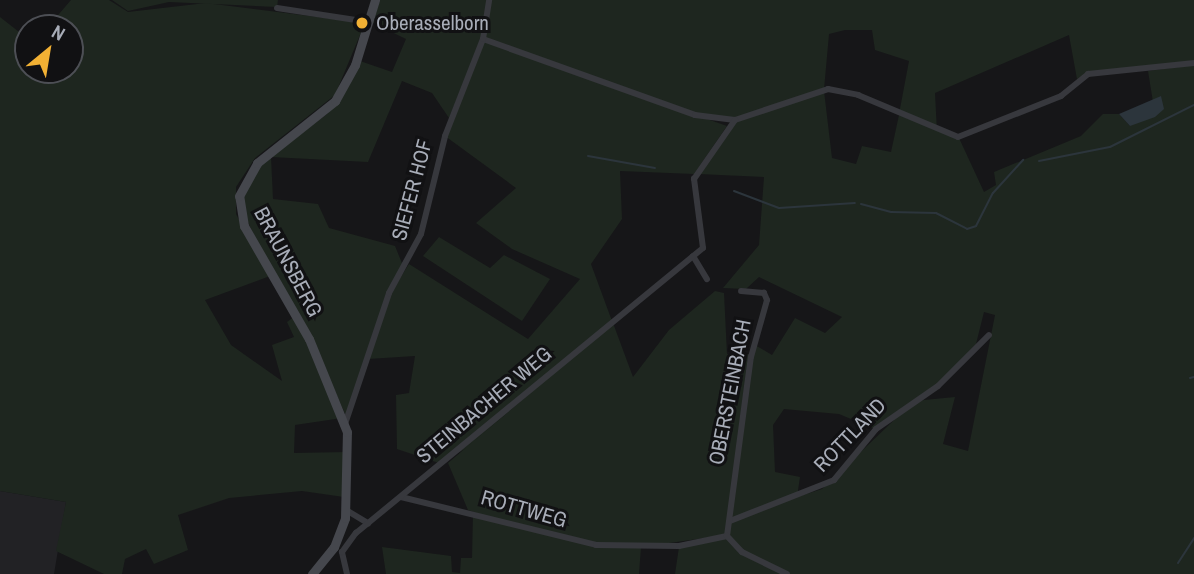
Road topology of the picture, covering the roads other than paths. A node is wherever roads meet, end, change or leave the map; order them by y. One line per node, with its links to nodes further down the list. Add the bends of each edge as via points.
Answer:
1 (375, 0): 4 (main road, BRAUNSBERG)
2 (489, 0): 5 (street, SIEFER HOF)
3 (277, 8): 4 (street)
4 (369, 22): 12 (main road, BRAUNSBERG, via 335,101 257,163 238,204 251,240 324,369)
5 (483, 39): 7 (street, via 695,115); 12 (street, SIEFER HOF, via 444,136 421,234 389,293)
6 (1194, 63): 7 (street, via 1088,74 1061,96 958,137 858,95 812,91)
7 (735, 120): 8 (street, via 702,165 692,199 705,239)
8 (693, 256): 9 (street); 13 (street, STEINBACHER WEG)
9 (707, 279)
10 (741, 291): 15 (street, OBERSTEINBACH, via 764,293 767,300 732,466)
11 (989, 335): 15 (street, ROTTLAND, via 938,386 876,429 834,480)
12 (345, 424): 14 (main road, BRAUNSBERG)
13 (401, 497): 16 (street, STEINBACHER WEG); 17 (street, ROTTWEG, via 584,543 640,546)
14 (346, 510): 16 (street); 19 (main road, BRAUNSBERG)
15 (730, 522): 17 (street)
16 (368, 523): 18 (street, STEINBACHER WEG)
17 (727, 536): 22 (street, via 742,552)
18 (348, 541): 19 (street); 21 (street, via 342,552)
19 (335, 544): 20 (main road, BRAUNSBERG)
20 (312, 574)
21 (347, 574)
22 (787, 574)

